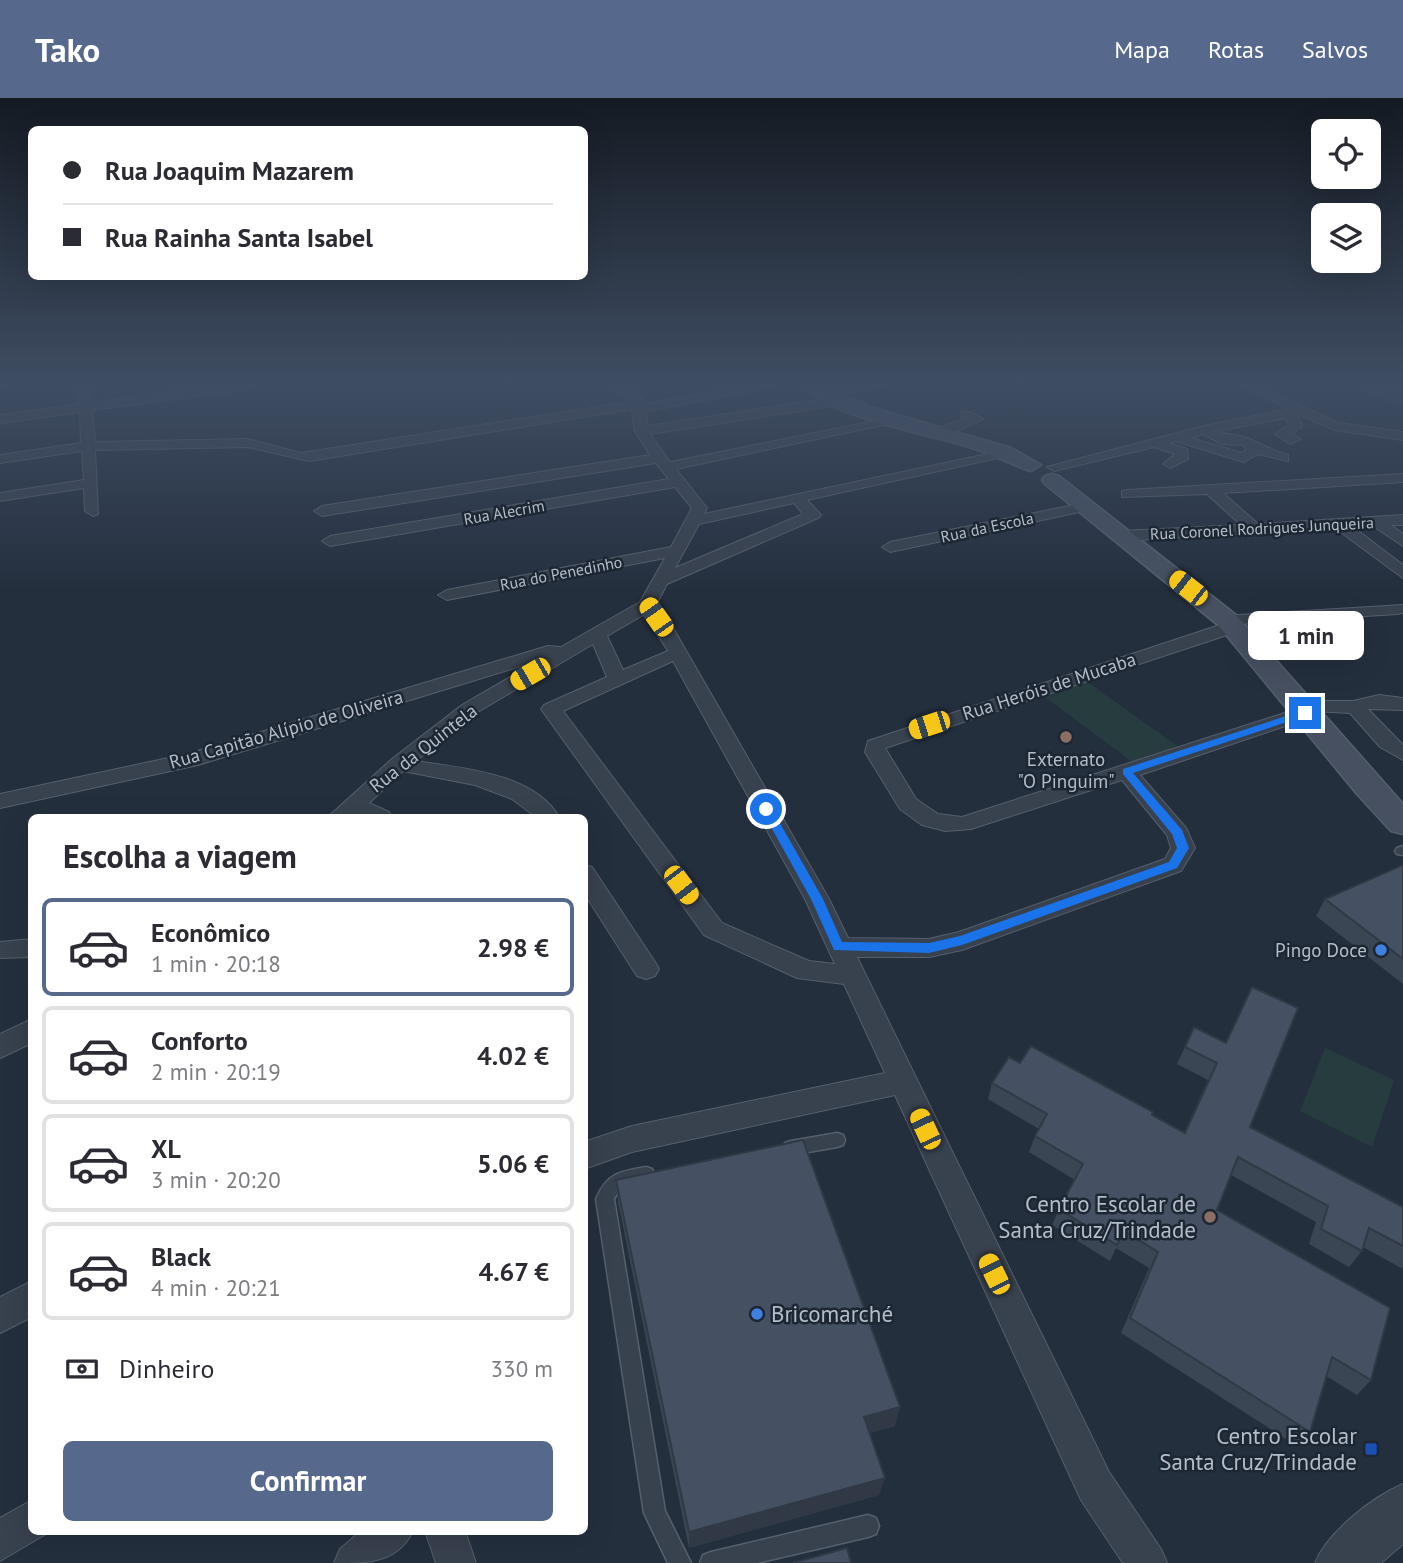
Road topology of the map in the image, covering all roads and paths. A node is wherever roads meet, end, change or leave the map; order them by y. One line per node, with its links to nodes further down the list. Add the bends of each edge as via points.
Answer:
1 (38, 453): 16 (street)
2 (89, 453): 23 (street)
3 (279, 453): 4 (street, via 309,457)
4 (333, 453)
5 (657, 453): 17 (street)
6 (716, 453): 17 (street)
7 (1000, 453): 27 (street)
8 (1009, 453): 20 (main road)
9 (1112, 453): 20 (street)
10 (1182, 453): 18 (street, via 1181,459)
11 (1230, 453): 14 (street)
12 (1250, 453): 14 (street)
13 (1269, 453): 15 (street)
14 (1244, 458): 19 (street)
15 (1283, 458)
16 (0, 459)
17 (663, 463): 22 (street); 30 (street)
18 (1170, 464)
19 (1270, 467)
20 (1046, 471): 28 (main road)
21 (1403, 479): 24 (street)
22 (679, 482): 32 (street, via 700,508); 37 (street, Rua Alecrim)
23 (91, 483): 26 (street); 29 (street)
24 (1210, 489): 25 (street); 35 (street)
25 (1127, 494)
26 (0, 497)
27 (797, 498): 32 (street); 42 (street, Rua da Quintela, via 813,514)
28 (1084, 507): 36 (main road); 39 (street, Rua da Escola)
29 (93, 511)
30 (322, 511)
31 (1403, 520): 33 (street, Rua Coronel Rodrigues Junqueira)
32 (692, 521): 40 (street)
33 (1377, 522): 34 (street, Rua Coronel Rodrigues Junqueira); 38 (street)
34 (1339, 524): 35 (street, Rua Coronel Rodrigues Junqueira); 41 (street)
35 (1255, 529): 36 (street, Rua Coronel Rodrigues Junqueira)
36 (1122, 536): 45 (main road)
37 (330, 541)
38 (1403, 541)
39 (890, 547)
40 (676, 551): 42 (street); 43 (street, Rua do Penedinho)
41 (1403, 573)
42 (654, 593): 46 (street, Rua da Quintela); 62 (street, via 671,640 817,899)
43 (447, 595)
44 (1401, 607): 45 (street)
45 (1230, 623): 52 (main road); 55 (street, Rua Heróis de Mucaba, via 875,745 912,810 946,825 963,824)
46 (597, 634): 47 (street, Rua da Quintela); 49 (street)
47 (570, 650): 54 (street, Rua da Quintela, via 469,709); 56 (street, Rua Capitão Alípio de Oliveira, via 549,650 191,760)
48 (668, 656): 49 (street)
49 (618, 679): 66 (street, via 551,709 713,929 806,971)
50 (1403, 704): 51 (street, via 1364,702)
51 (1356, 707): 52 (street); 53 (street, via 1387,743)
52 (1301, 709): 55 (street); 60 (main road)
53 (1403, 754)
54 (399, 764): 57 (street, Rua da Quintela); 59 (street, via 513,790)
55 (1126, 772): 62 (street, via 1178,832 1183,848 1173,865 962,940 929,948)
56 (0, 801)
57 (346, 811): 58 (street)
58 (364, 814)
59 (545, 814)
60 (1403, 823)
61 (588, 879): 65 (street)
62 (838, 947): 66 (street)
63 (28, 948): 64 (street)
64 (5, 950)
65 (646, 969)
66 (850, 975): 69 (street)
67 (28, 1032): 68 (street)
68 (0, 1047)
69 (902, 1081): 72 (street, via 632,1139); 87 (street, via 1095,1486)
70 (837, 1140): 71 (lane)
71 (769, 1152)
72 (588, 1155)
73 (660, 1172): 85 (lane, via 619,1179 608,1187 605,1199 655,1513)
74 (28, 1300): 75 (street)
75 (0, 1316)
76 (1403, 1510): 82 (street)
77 (28, 1523): 81 (street)
78 (868, 1525): 86 (lane)
79 (388, 1535): 83 (street)
80 (446, 1535): 84 (street)
81 (0, 1541)
82 (1361, 1557)
83 (354, 1563)
84 (456, 1563)
85 (680, 1563)
86 (711, 1563)
87 (1147, 1563)

